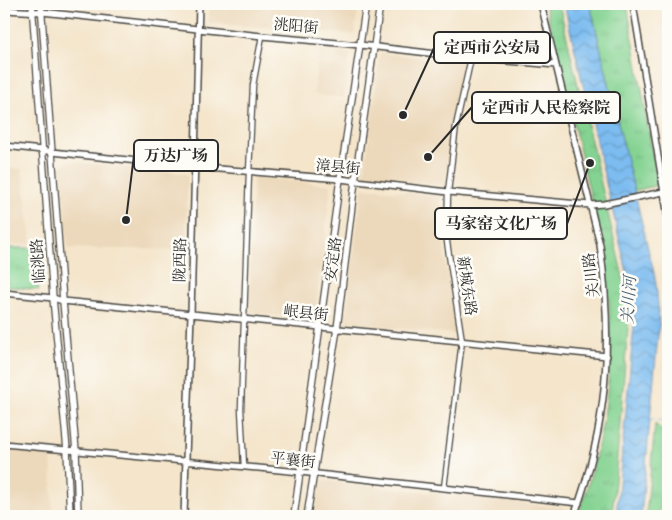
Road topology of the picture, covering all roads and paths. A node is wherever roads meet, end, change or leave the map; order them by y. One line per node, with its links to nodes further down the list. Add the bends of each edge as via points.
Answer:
1 (32, 4): 9 (main road, 临洮路)
2 (41, 4): 10 (main road, 临洮路)
3 (199, 4): 11 (street, 陇西路)
4 (366, 4): 13 (main road, 安定路)
5 (380, 4): 14 (main road, 安定路)
6 (541, 4): 16 (street, 关川路)
7 (633, 4): 25 (street)
8 (4, 10): 9 (street, 洮阳街)
9 (32, 12): 10 (street, 洮阳街); 18 (main road, 临洮路)
10 (42, 12): 11 (street, 洮阳街); 19 (main road, 临洮路)
11 (198, 29): 12 (street, 洮阳街); 20 (street, 陇西路)
12 (262, 36): 13 (street, 洮阳街); 21 (street, via 253,86)
13 (360, 45): 14 (street, 洮阳街); 22 (main road, 安定路)
14 (373, 47): 15 (street, 洮阳街); 23 (main road, 安定路)
15 (471, 58): 16 (street, 洮阳街); 24 (street, 新城东路, via 456,126)
16 (556, 65): 26 (street, 关川路)
17 (4, 146): 18 (street, 漳县街)
18 (42, 150): 19 (street, 漳县街); 29 (main road, 临洮路)
19 (52, 152): 20 (street, 漳县街); 30 (main road, 临洮路)
20 (194, 167): 21 (street, 漳县街); 31 (street, 陇西路)
21 (249, 172): 22 (street, 漳县街); 32 (street)
22 (340, 179): 23 (street, 漳县街); 33 (main road, 安定路)
23 (355, 181): 24 (street, 漳县街); 34 (main road, 安定路)
24 (448, 192): 26 (street, 漳县街); 35 (street, 新城东路, via 448,242)
25 (666, 192): 26 (street, 漳县街); 27 (street)
26 (590, 205): 36 (street, 关川路, via 605,277)
27 (668, 217)
28 (4, 293): 29 (street, 岷县街)
29 (53, 298): 30 (street, 岷县街); 38 (main road, 临洮路)
30 (63, 301): 31 (street, 岷县街); 39 (main road, 临洮路)
31 (192, 314): 32 (street, 岷县街); 40 (street, 陇西路)
32 (244, 319): 33 (street, 岷县街); 41 (street, via 241,409)
33 (320, 327): 34 (street, 岷县街); 42 (main road, 安定路)
34 (337, 329): 35 (street, 岷县街); 43 (main road, 安定路)
35 (462, 341): 36 (street, 岷县街); 44 (street, 新城东路)
36 (607, 356): 45 (street, 关川路, via 599,429)
37 (4, 444): 38 (street, 平襄街)
38 (66, 450): 39 (street, 平襄街); 46 (main road, 临洮路)
39 (76, 451): 40 (street, 平襄街); 47 (main road, 临洮路)
40 (186, 462): 41 (street, 平襄街); 48 (street, 陇西路)
41 (244, 467): 42 (street, 平襄街)
42 (300, 472): 43 (street, 平襄街); 49 (main road, 安定路)
43 (314, 474): 44 (street, 平襄街); 50 (main road, 安定路)
44 (444, 488): 45 (street, 平襄街)
45 (579, 503): 51 (street, 关川路)
46 (70, 516)
47 (78, 516)
48 (184, 516)
49 (294, 516)
50 (307, 516)
51 (574, 516)

